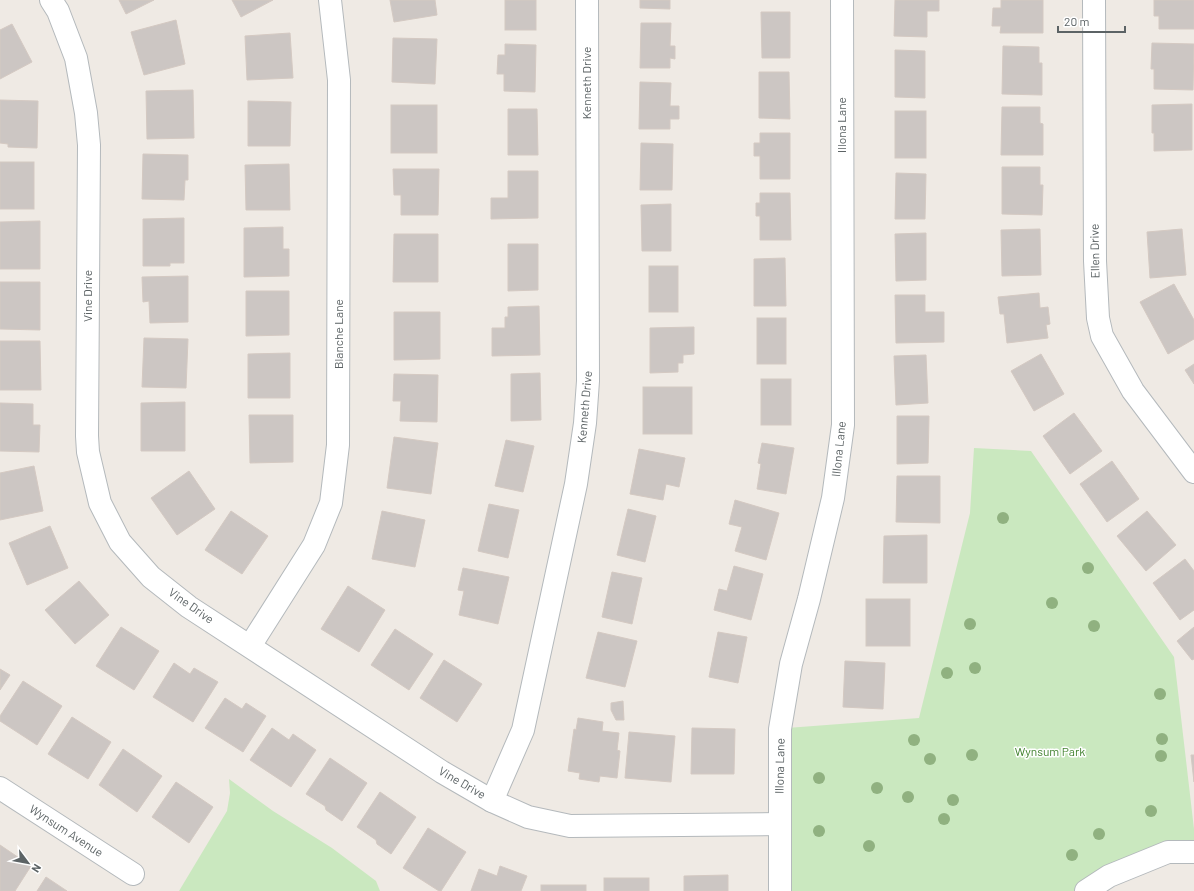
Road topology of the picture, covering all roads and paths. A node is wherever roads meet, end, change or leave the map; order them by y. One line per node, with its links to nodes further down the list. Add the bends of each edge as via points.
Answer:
1 (51, 0): 7 (street, Vine Drive, via 58,11 76,58 89,145 87,436 88,452 100,503 120,542 151,578)
2 (330, 0): 7 (street, Blanche Lane, via 339,80 338,445 331,503 314,545)
3 (587, 0): 9 (street, Kenneth Drive, via 588,381 585,423 576,484 523,730)
4 (842, 0): 10 (street, Illona Lane, via 843,425 833,498 791,664 780,729)
5 (1094, 0): 6 (street, Ellen Drive, via 1095,254 1098,318 1102,336 1133,391)
6 (1194, 472)
7 (250, 646): 9 (street, Vine Drive, via 442,772)
8 (0, 788): 12 (street, Wynsum Avenue)
9 (492, 801): 10 (street, Vine Drive, via 528,817 570,826)
10 (779, 824): 13 (street, Illona Lane)
11 (1194, 852): 14 (street, via 1168,852 1109,876)
12 (133, 874)
13 (780, 891)
14 (1086, 891)

